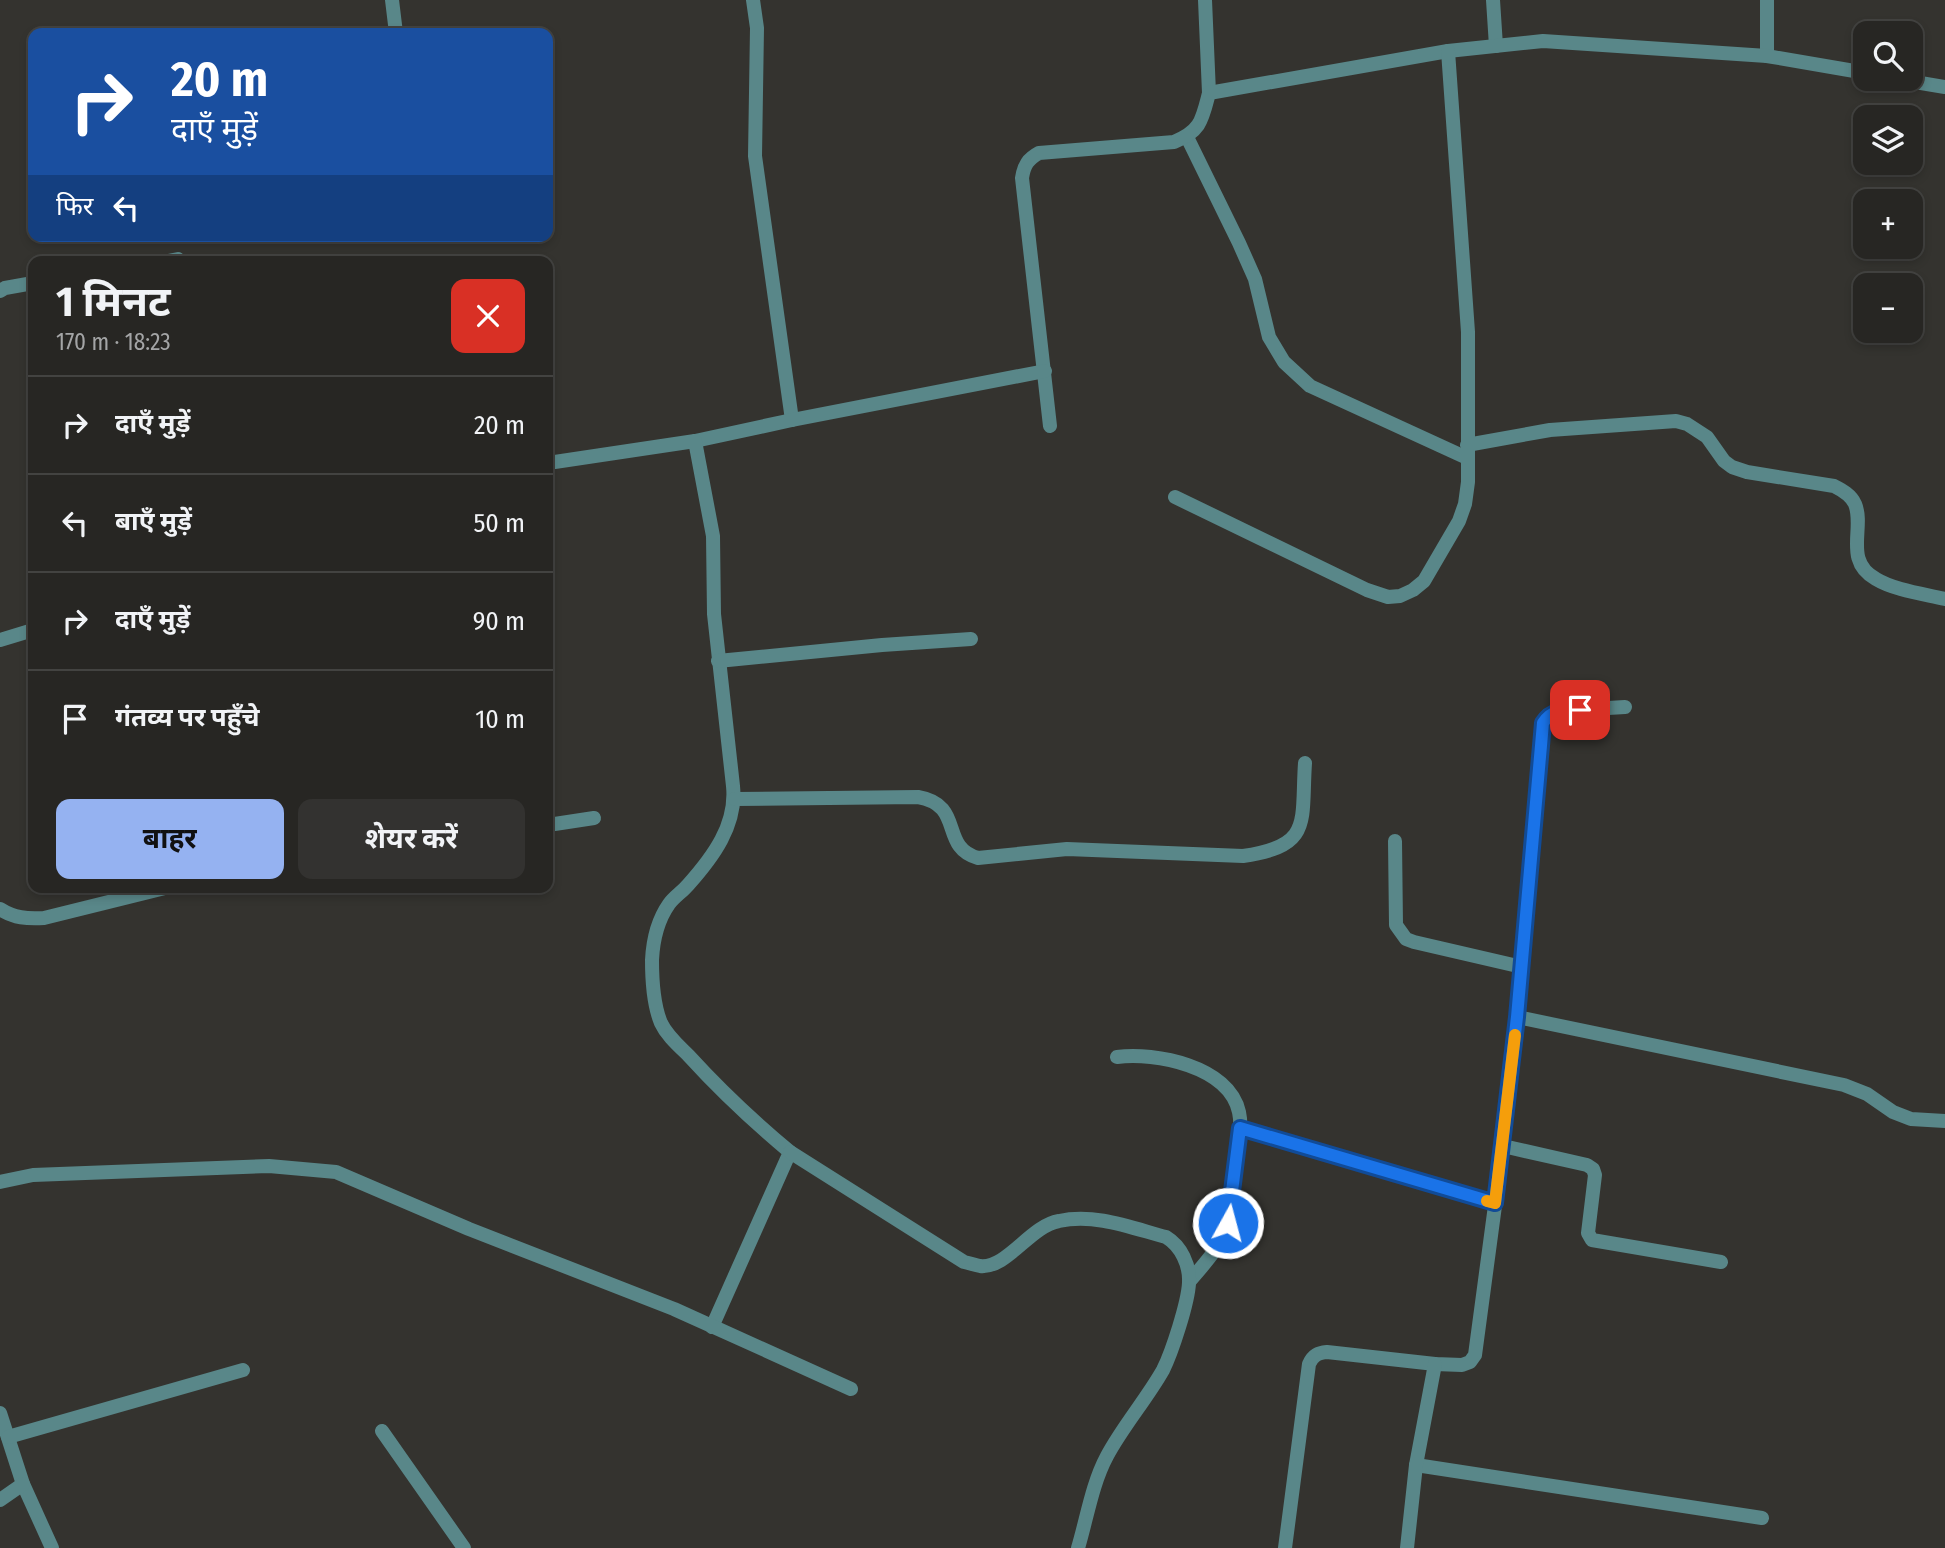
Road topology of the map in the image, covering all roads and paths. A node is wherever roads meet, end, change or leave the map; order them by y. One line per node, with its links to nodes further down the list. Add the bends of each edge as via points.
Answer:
1 (392, 0): 6 (street)
2 (753, 0): 18 (street, via 757,28 755,156)
3 (1205, 0): 13 (street)
4 (1493, 0): 7 (street)
5 (1767, 0): 9 (street)
6 (395, 28)
7 (1496, 46): 8 (street); 9 (street, via 1543,41)
8 (1448, 51): 13 (street); 21 (street, via 1468,332)
9 (1767, 56): 10 (street)
10 (1853, 71)
11 (1923, 83): 12 (street)
12 (1945, 87)
13 (1209, 93): 14 (street, via 1197,129)
14 (1187, 136): 17 (street, via 1174,142 1039,153 1024,166); 21 (street, via 1255,279 1269,337 1284,362 1310,386)
15 (28, 284): 16 (street)
16 (0, 291)
17 (1045, 371): 18 (street); 19 (street)
18 (792, 420): 20 (street)
19 (1050, 426)
20 (695, 441): 22 (street); 28 (street, via 713,536)
21 (1467, 451): 23 (street, via 1468,482 1459,521 1424,581 1400,596 1367,590); 24 (street, via 1550,430 1687,424 1707,437 1732,467 1841,490 1855,504 1858,558 1865,571 1886,584)
22 (553, 462)
23 (1175, 498)
24 (1945, 599)
25 (28, 632): 27 (street)
26 (971, 639): 28 (street)
27 (0, 640)
28 (718, 661): 31 (street)
29 (1625, 707): 37 (street, via 1558,711 1543,723)
30 (1305, 763): 31 (street, via 1301,825 1295,837 1266,853 1242,856 1067,849 978,858 960,849 944,809 928,799)
31 (734, 799): 43 (street, via 734,811 718,845 656,926 652,977 656,1005 673,1040)
32 (594, 818): 33 (street)
33 (553, 824)
34 (1395, 841): 37 (street, via 1396,925 1406,939)
35 (145, 893): 36 (street, via 44,918 11,916)
36 (0, 909)
37 (1522, 967): 38 (street)
38 (1517, 1017): 40 (street, via 1844,1085 1911,1119); 42 (street)
39 (1117, 1057): 41 (street, via 1159,1058 1208,1073 1233,1098)
40 (1945, 1121)
41 (1240, 1128): 45 (street); 47 (street, via 1228,1223 1212,1256)
42 (1503, 1146): 45 (street); 46 (street, via 1593,1169 1588,1233 1592,1240)
43 (790, 1152): 47 (street, via 964,1262 995,1263 1033,1233 1060,1220 1098,1220 1176,1243); 48 (street)
44 (0, 1182): 48 (street, via 33,1175 168,1168 269,1166 336,1172)
45 (1495, 1203): 49 (street, via 1475,1355 1462,1365)
46 (1721, 1262)
47 (1189, 1282): 61 (street, via 1164,1368 1098,1476)
48 (712, 1327): 51 (street)
49 (1435, 1364): 55 (street); 62 (street, via 1327,1352 1312,1357)
50 (243, 1370): 54 (street)
51 (850, 1389)
52 (0, 1413): 54 (street)
53 (382, 1431): 60 (street)
54 (8, 1437): 56 (street)
55 (1416, 1465): 58 (street); 63 (street)
56 (23, 1484): 57 (street); 59 (street)
57 (0, 1500)
58 (1762, 1518)
59 (52, 1548)
60 (464, 1548)
61 (1079, 1548)
62 (1286, 1548)
63 (1406, 1548)

